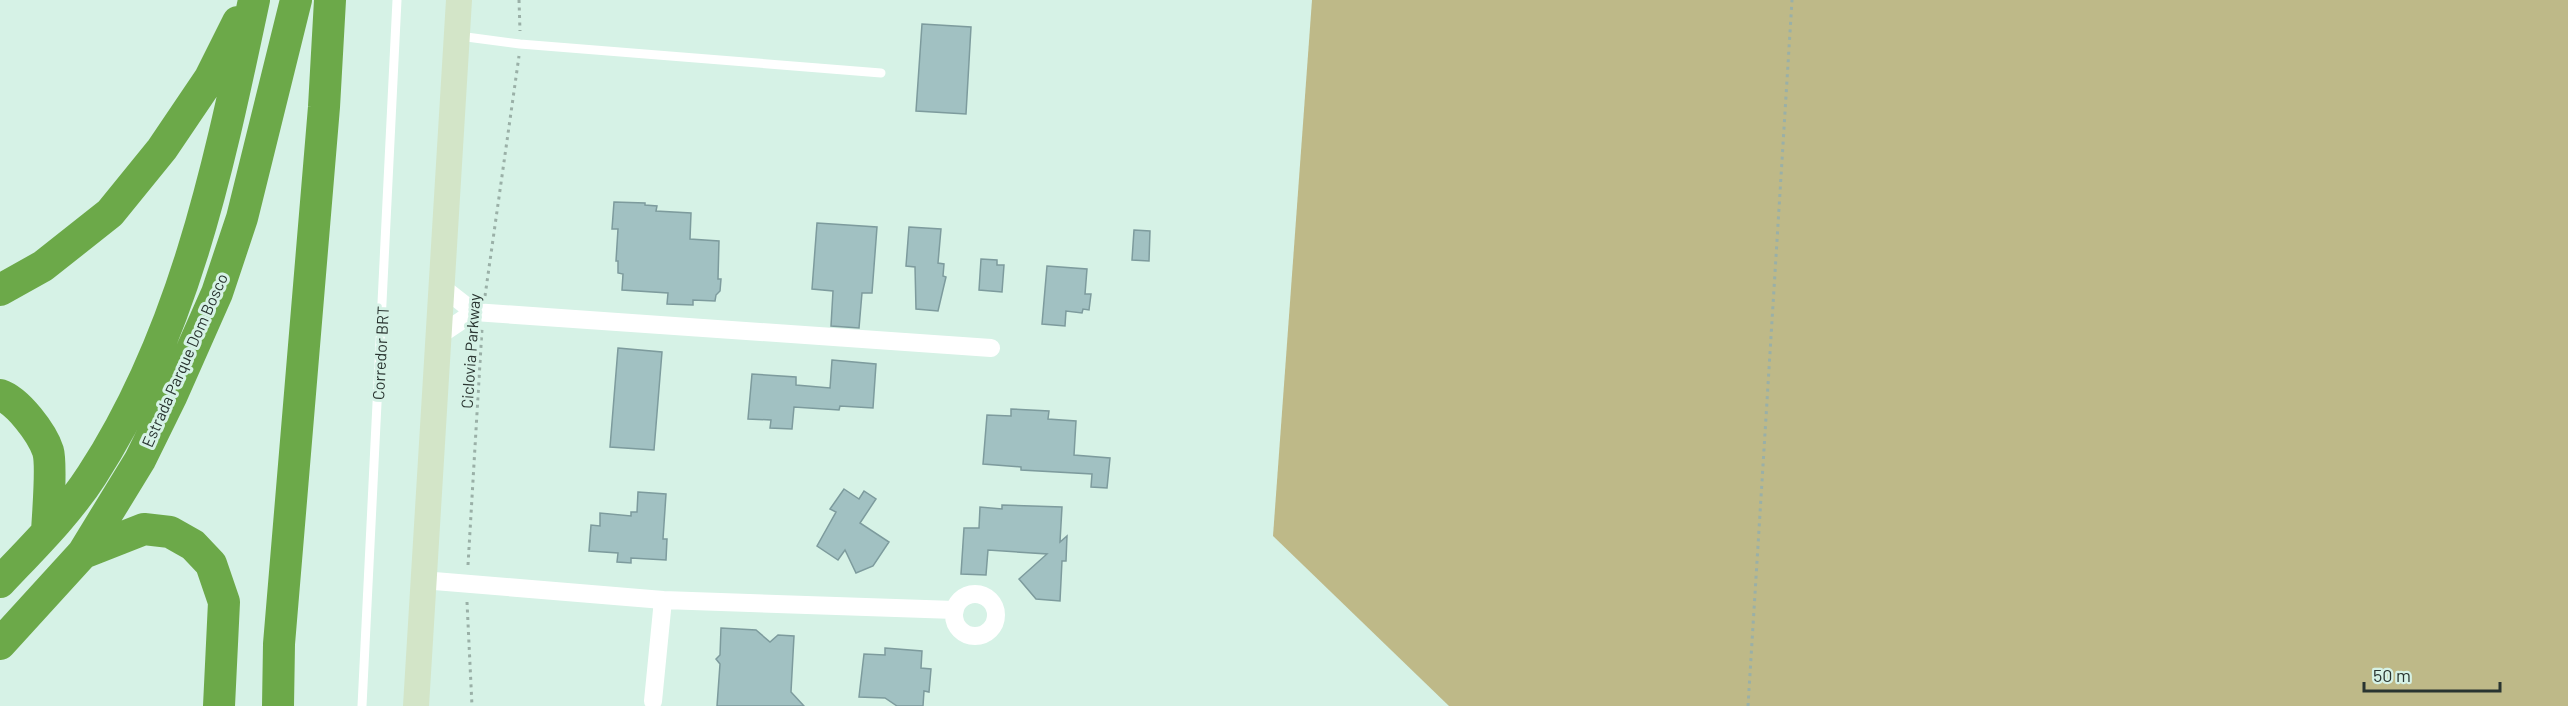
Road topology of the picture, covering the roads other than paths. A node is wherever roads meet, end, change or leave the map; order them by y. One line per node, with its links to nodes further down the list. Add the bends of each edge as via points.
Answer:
1 (249, 0): 10 (highway, via 210,78 162,149 110,213 43,266)
2 (254, 0): 15 (highway, Estrada Parque Dom Bosco, via 222,152 171,320 136,400 91,476)
3 (296, 0): 16 (highway, Estrada Parque Dom Bosco, via 242,218 217,293 140,460)
4 (330, 0): 24 (highway, via 279,644)
5 (398, 0): 25 (lane, Corredor BRT)
6 (459, 0): 7 (main road)
7 (457, 36): 8 (lane); 9 (main road)
8 (881, 73)
9 (442, 287): 11 (street); 12 (main road)
10 (0, 290)
11 (478, 312): 12 (street); 13 (street)
12 (440, 335): 17 (main road)
13 (991, 348)
14 (0, 395): 15 (highway, via 28,417 48,452)
15 (47, 531): 18 (highway, Estrada Parque Dom Bosco)
16 (83, 553): 21 (highway, Estrada Parque Dom Bosco); 23 (highway, via 144,529 170,532 211,564 224,602)
17 (422, 580): 19 (street); 26 (main road)
18 (0, 582)
19 (663, 600): 20 (street); 22 (street)
20 (955, 610)
21 (0, 644)
22 (653, 701)
23 (219, 706)
24 (279, 706)
25 (362, 706)
26 (416, 706)

